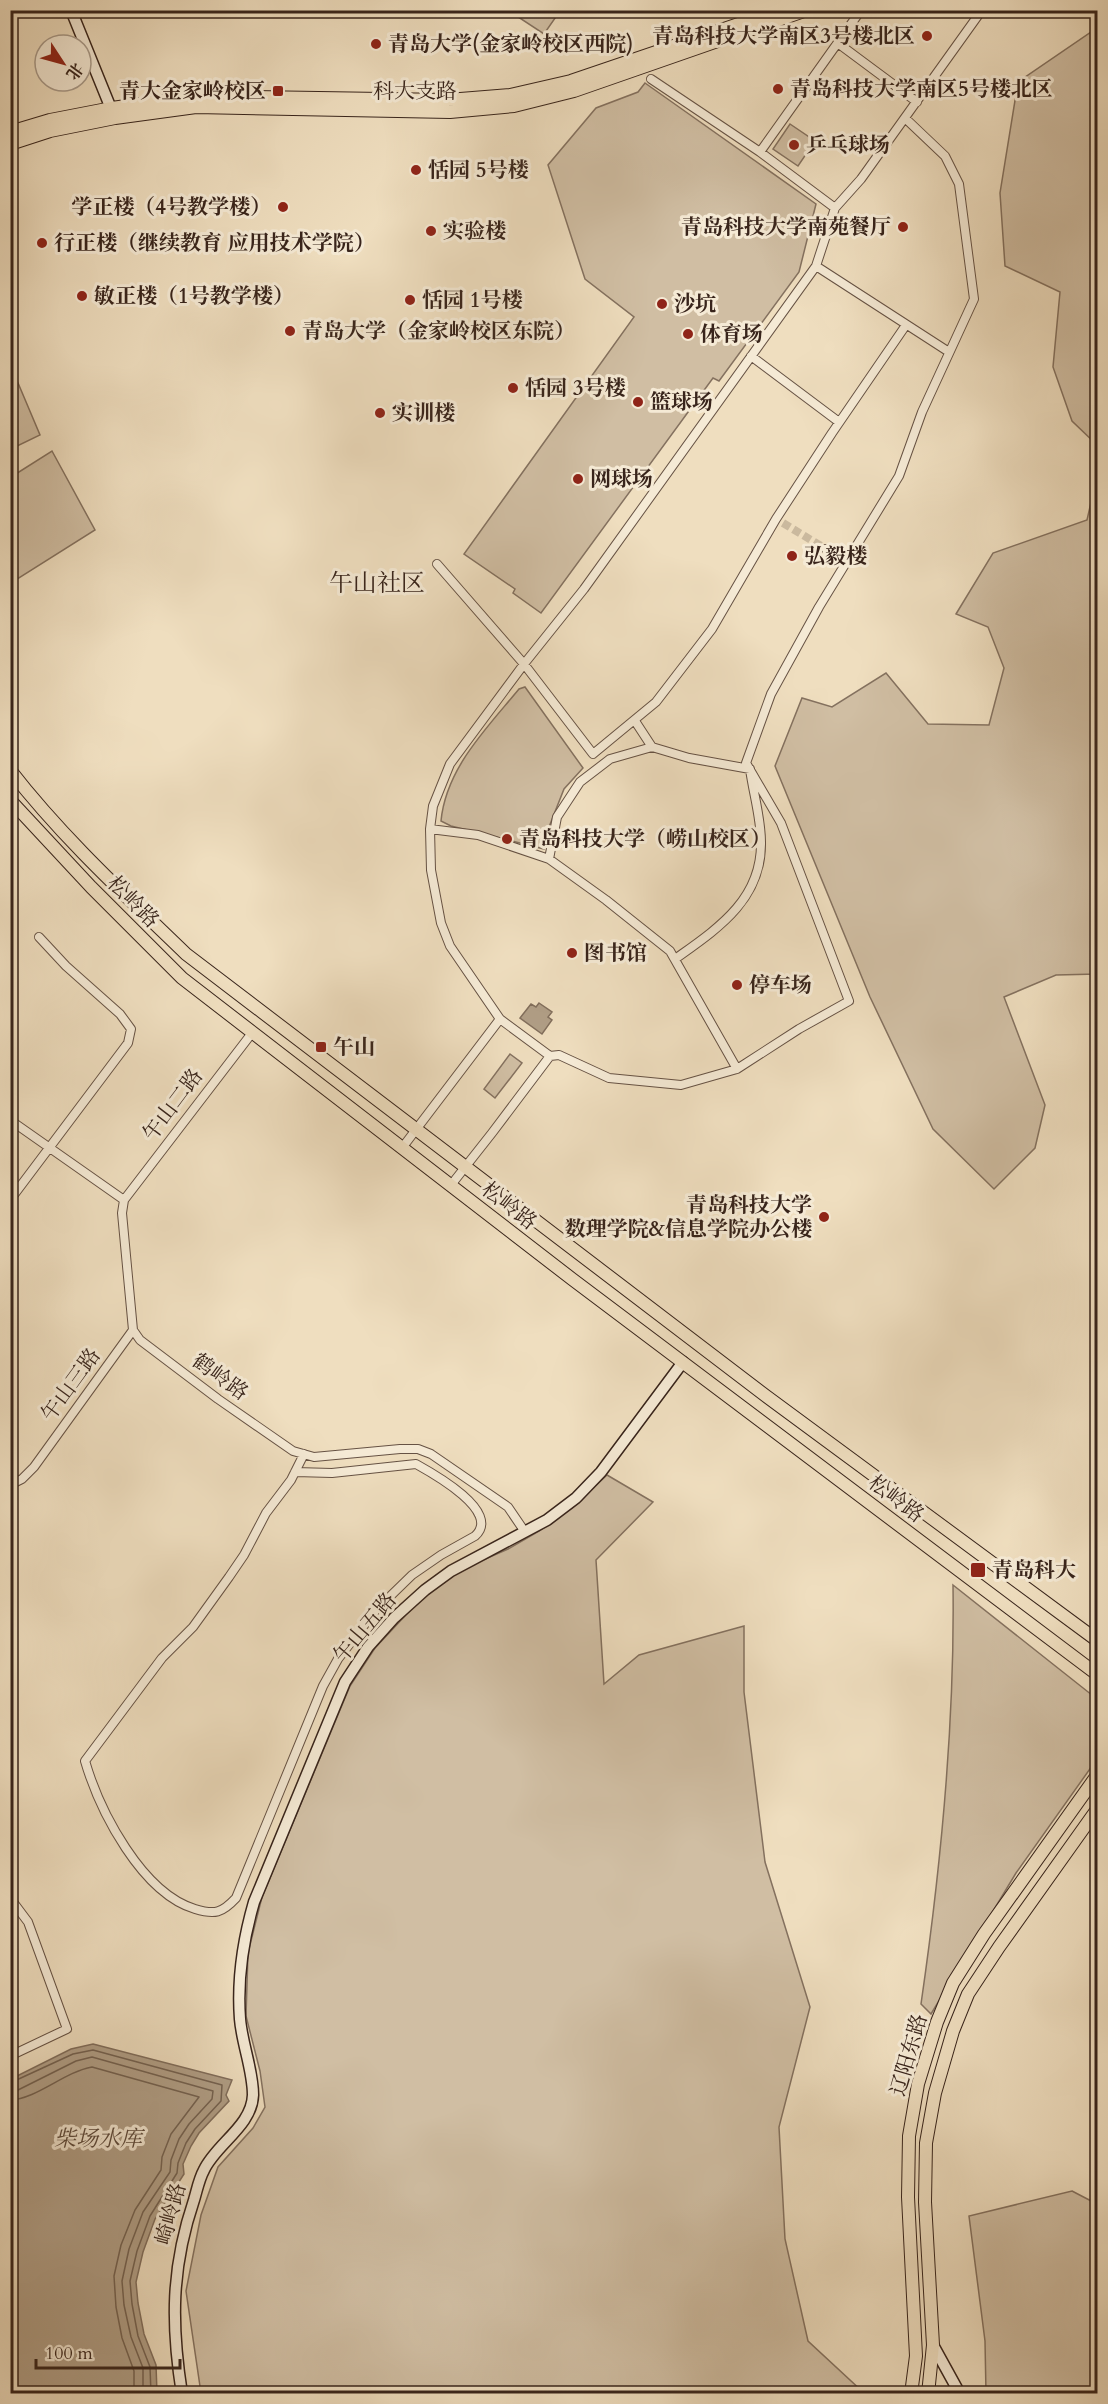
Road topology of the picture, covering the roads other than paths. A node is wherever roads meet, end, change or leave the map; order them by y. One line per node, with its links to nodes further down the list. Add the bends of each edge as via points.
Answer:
1 (72, 10): 9 (street)
2 (780, 10): 9 (main road, 科大支路, via 571,81 510,95 448,100 197,96)
3 (807, 10): 9 (main road, 科大支路, via 574,91 514,106 450,112 196,107)
4 (861, 10): 6 (street)
5 (982, 10): 8 (street)
6 (839, 44): 8 (street); 13 (street)
7 (651, 79): 13 (street)
8 (917, 102): 10 (street)
9 (113, 113): 11 (main road, 科大支路, via 50,120); 12 (main road, 科大支路)
10 (904, 118): 14 (street); 17 (street, via 945,156 959,184 974,299)
11 (10, 132)
12 (10, 144)
13 (760, 152): 14 (street)
14 (835, 208): 15 (street)
15 (816, 266): 16 (street); 18 (street)
16 (906, 325): 17 (street); 19 (street)
17 (949, 352): 21 (street, via 899,476)
18 (751, 356): 19 (street); 23 (street, via 591,579)
19 (839, 422): 24 (street, via 712,629 657,702)
20 (826, 549): 21 (street)
21 (846, 561): 26 (street, via 771,694 746,763)
22 (437, 564): 23 (street)
23 (524, 664): 24 (street, via 593,754); 29 (street, via 450,764 433,807)
24 (635, 721): 25 (street)
25 (652, 747): 26 (street); 30 (street, via 610,759 580,782 557,817)
26 (750, 769): 32 (street, via 761,842 758,867 746,899 714,931); 36 (street, via 781,823 849,1001)
27 (10, 770): 38 (main road, 松岭路, via 42,809 186,954)
28 (10, 800): 34 (main road, 松岭路, via 182,978)
29 (430, 830): 30 (street, via 478,835); 33 (street, via 431,870 441,923 450,946)
30 (549, 859): 32 (street, via 606,900)
31 (39, 937): 39 (street, via 131,1029 128,1043)
32 (675, 959): 36 (street)
33 (500, 1019): 35 (street); 38 (street)
34 (252, 1033): 40 (main road, 松岭路); 44 (street, 午山二路)
35 (550, 1056): 36 (street, via 559,1055 609,1078 651,1083 681,1085); 41 (street)
36 (737, 1069)
37 (10, 1120): 39 (street)
38 (417, 1129): 40 (street); 41 (main road, 松岭路)
39 (49, 1147): 43 (street); 44 (street)
40 (402, 1148): 42 (main road, 松岭路)
41 (465, 1167): 42 (street); 51 (main road, 松岭路)
42 (450, 1185): 46 (main road, 松岭路)
43 (10, 1200)
44 (124, 1200): 45 (street)
45 (133, 1330): 47 (street, 鹤岭路, via 140,1340 218,1399); 49 (street, 午山三路, via 34,1467)
46 (683, 1362): 50 (street, 午山五路, via 601,1472 569,1503); 52 (main road, 松岭路)
47 (304, 1454): 48 (street); 50 (street, 鹤岭路, via 314,1457 418,1449 508,1507)
48 (295, 1472): 48 (street, via 266,1513 244,1555 193,1627 162,1658 85,1761 92,1786 113,1827 142,1869 165,1894 184,1906 209,1913 225,1910 236,1898 323,1686 352,1638 412,1575 475,1536 482,1524 472,1503 416,1464 332,1473)
49 (10, 1485)
50 (525, 1532): 57 (street, 午山五路, via 451,1571 424,1590 368,1647 345,1682 254,1902 243,1939 240,2020)
51 (1098, 1641)
52 (1098, 1675)
53 (1098, 1774): 60 (main road, 辽阳东路, via 953,1983 918,2084 909,2136 916,2356)
54 (1098, 1808): 58 (main road, 辽阳东路, via 999,1947 969,1994 953,2031 935,2092 926,2143 925,2202)
55 (10, 1898): 56 (street, via 28,1922 67,2029)
56 (10, 2056)
57 (248, 2061): 59 (street, 崎岭路, via 253,2097 247,2116 204,2169 179,2255 174,2346)
58 (933, 2345): 61 (main road, 辽阳东路); 62 (street)
59 (182, 2394)
60 (911, 2394)
61 (928, 2394)
62 (960, 2394)

